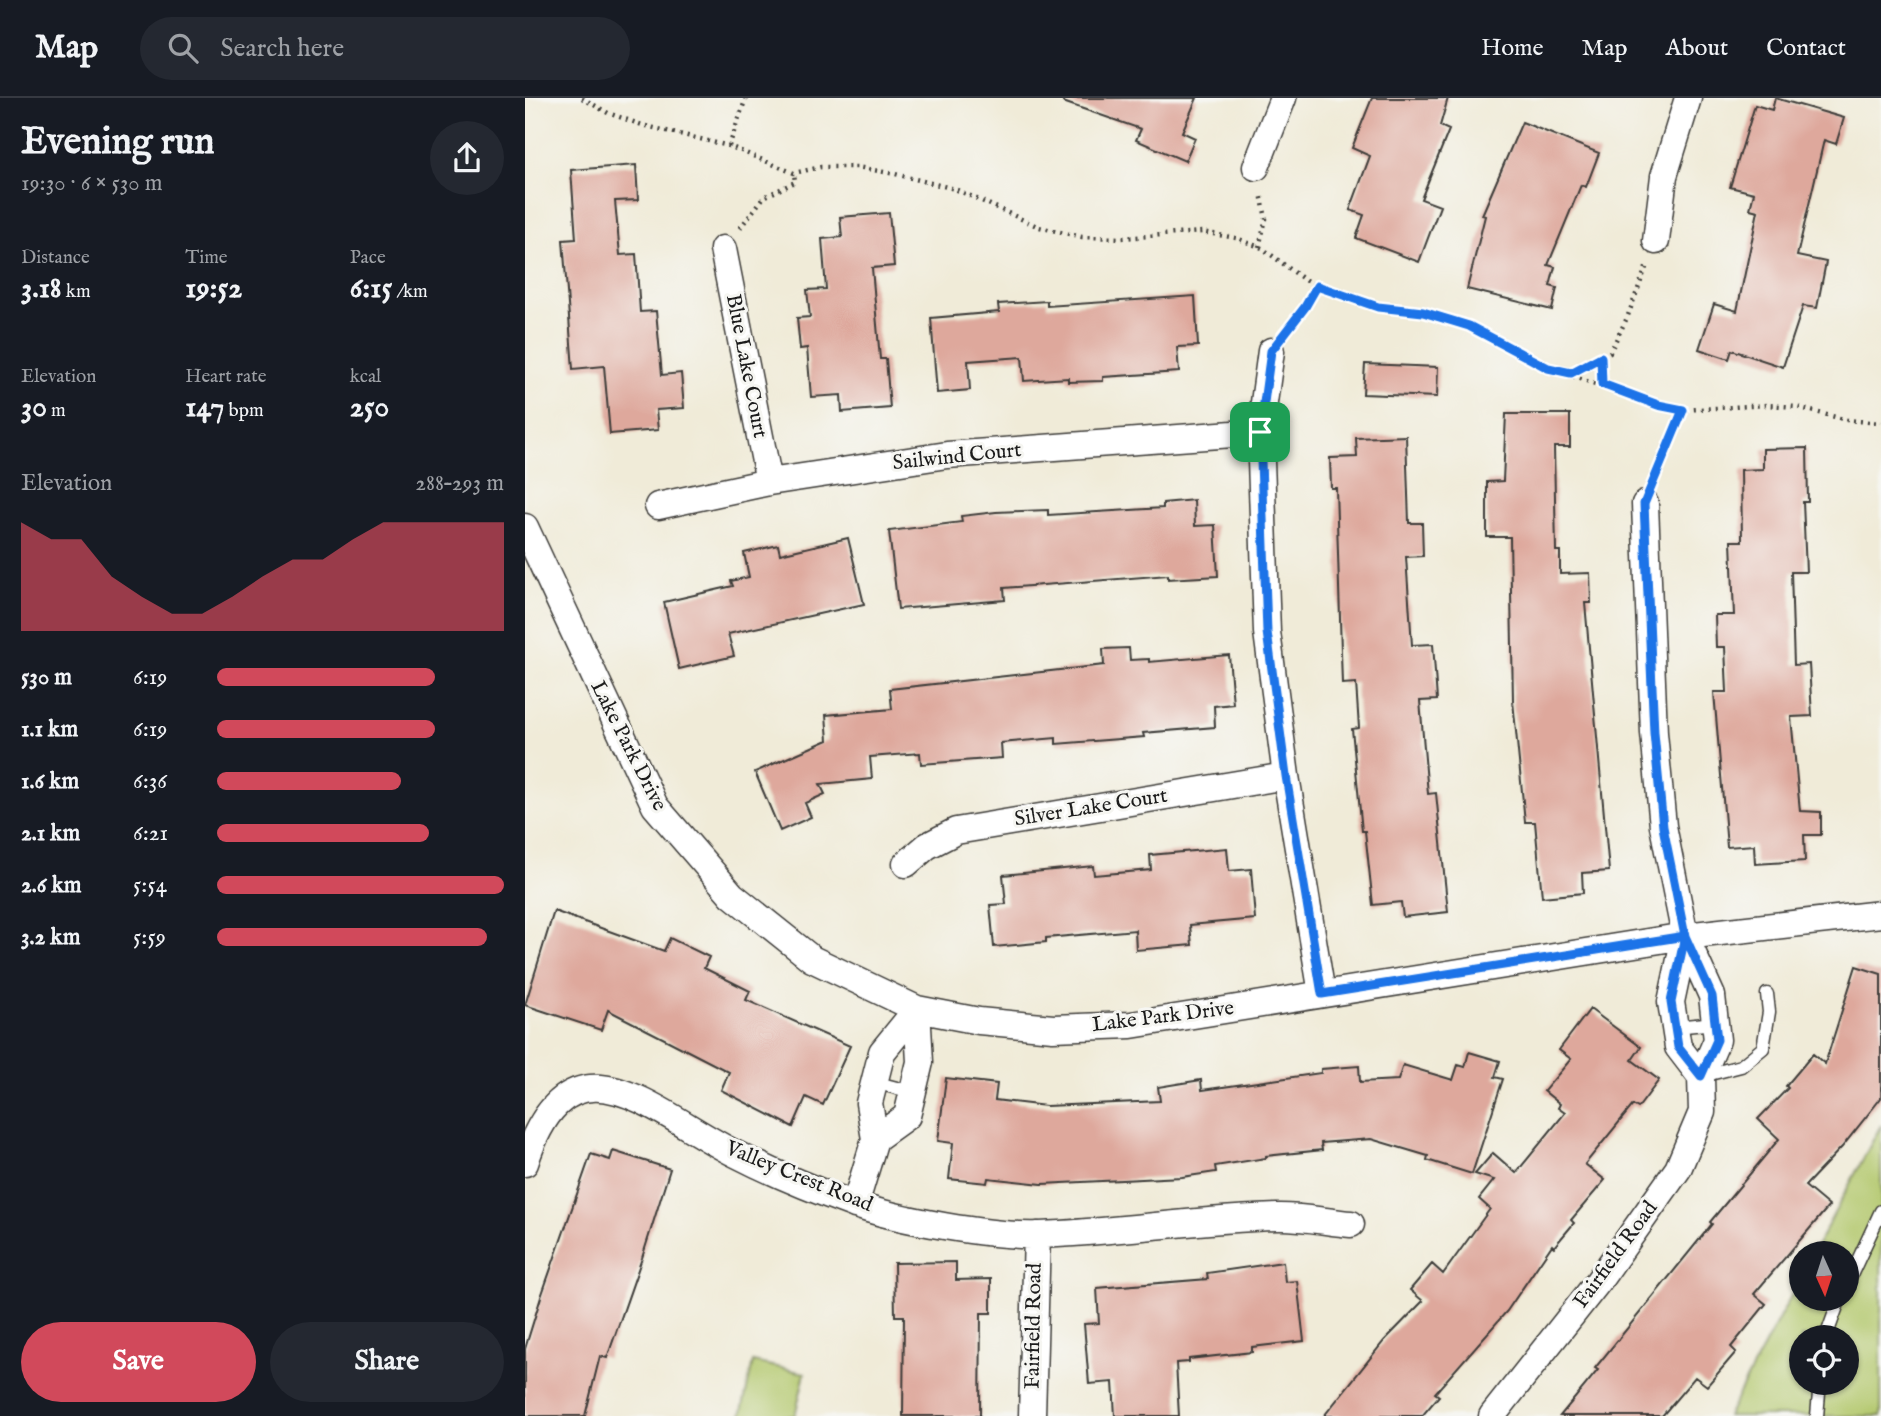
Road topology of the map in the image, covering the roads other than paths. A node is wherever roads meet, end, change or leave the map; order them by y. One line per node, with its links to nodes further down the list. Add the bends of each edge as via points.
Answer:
1 (1283, 98): 3 (street)
2 (1688, 98): 4 (street, via 1664,176)
3 (1256, 167)
4 (1656, 241)
5 (723, 249): 8 (street, Blue Lake Court)
6 (1271, 351): 7 (street)
7 (1260, 432): 8 (street, Sailwind Court, via 947,454); 12 (street, via 1267,632)
8 (769, 482): 10 (street, Sailwind Court)
9 (1644, 504): 15 (street, via 1654,733 1663,827)
10 (658, 506)
11 (525, 527): 18 (street, Lake Park Drive, via 655,806 686,846 732,895 812,959)
12 (1286, 776): 13 (street, Silver Lake Court, via 955,831); 16 (street)
13 (906, 864)
14 (1881, 914): 15 (street, Lake Park Drive)
15 (1685, 936): 16 (street, Lake Park Drive); 19 (street, Fairfield Road, via 1712,996); 20 (street, via 1671,1002)
16 (1322, 994): 18 (street, Lake Park Drive, via 1131,1025 1053,1028)
17 (1767, 994): 21 (lane, via 1763,1048 1741,1066)
18 (917, 1009): 22 (street, via 882,1052); 23 (street, via 920,1062)
19 (1715, 1023): 20 (lane); 21 (street, Fairfield Road, via 1717,1040)
20 (1675, 1027): 21 (street, via 1678,1047)
21 (1701, 1076): 33 (street, Fairfield Road, via 1702,1112 1678,1170 1598,1282)
22 (874, 1082): 23 (lane); 24 (street, via 869,1103)
23 (912, 1092): 24 (street, via 907,1116)
24 (875, 1139): 26 (street)
25 (525, 1163): 26 (street, Valley Crest Road, via 535,1131 556,1103 580,1090 607,1087 633,1095 736,1154)
26 (855, 1205): 29 (street, Valley Crest Road, via 941,1225)
27 (1881, 1211): 30 (lane)
28 (1351, 1224): 29 (street, Valley Crest Road, via 1279,1217)
29 (1037, 1235): 32 (street, Fairfield Road)
30 (1859, 1258)
31 (1819, 1395): 34 (lane)
32 (1032, 1416)
33 (1492, 1416)
34 (1817, 1416)

